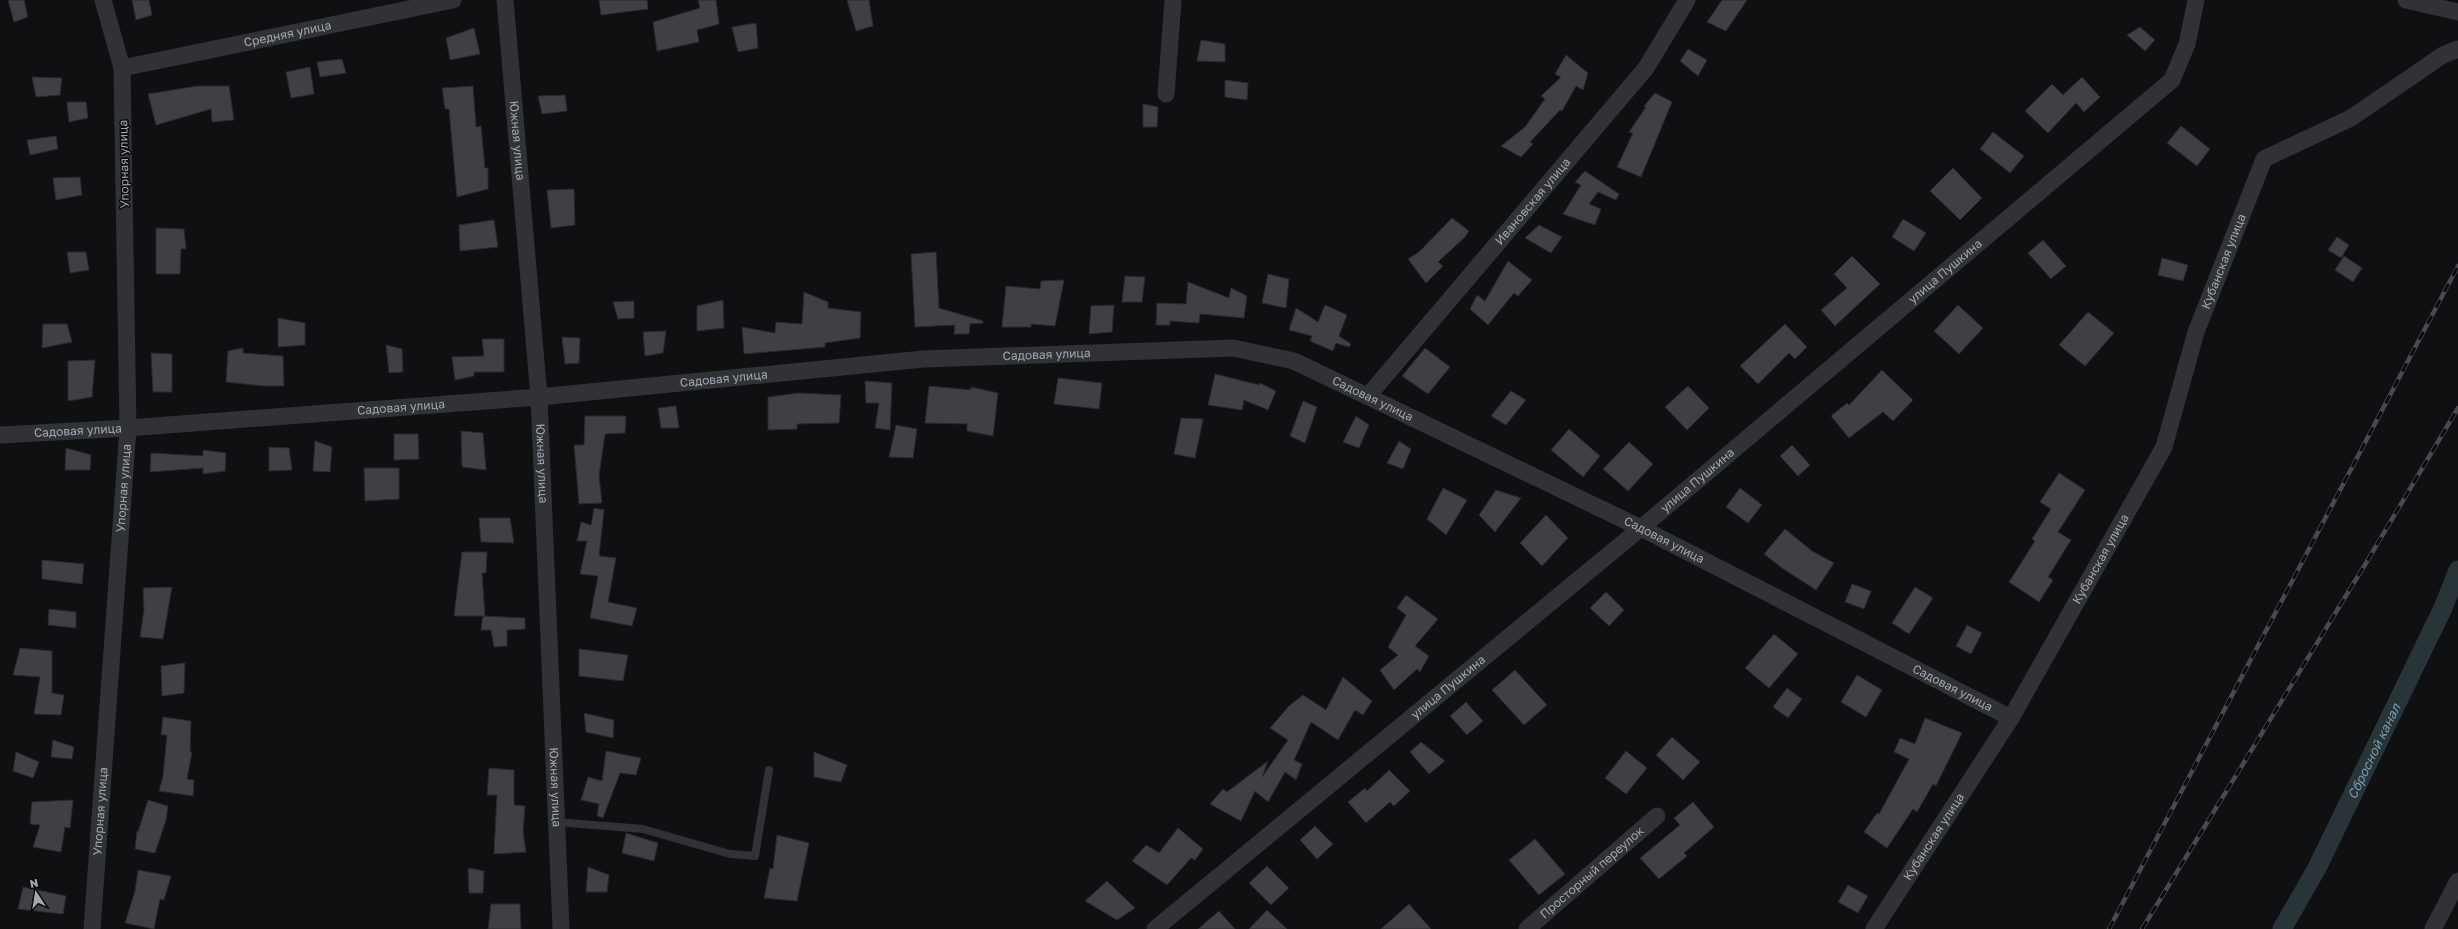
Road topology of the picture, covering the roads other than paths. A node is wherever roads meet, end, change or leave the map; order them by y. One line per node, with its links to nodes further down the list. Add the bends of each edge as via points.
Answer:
1 (103, 0): 10 (street, Упорная улица)
2 (453, 0): 10 (street, Средняя улица)
3 (505, 0): 13 (street, Южная улица)
4 (1173, 0): 11 (street)
5 (1687, 0): 12 (street, Ивановская улица, via 1646,68)
6 (2196, 0): 16 (street, улица Пушкина, via 2187,44 2172,80)
7 (2406, 0): 8 (street)
8 (2458, 12)
9 (2458, 49): 17 (street, Кубанская улица, via 2443,55 2351,118 2264,159 2196,332 2164,447)
10 (122, 68): 14 (street, Упорная улица)
11 (1166, 94)
12 (1368, 396): 13 (street, Садовая улица, via 1294,361 1234,348 923,359); 16 (street, Садовая улица)
13 (539, 397): 14 (street, Садовая улица); 20 (street, Южная улица)
14 (128, 428): 15 (street, Садовая улица); 22 (street, Упорная улица)
15 (0, 435)
16 (1641, 528): 17 (street, Садовая улица); 24 (street, улица Пушкина)
17 (2011, 718): 26 (street, Кубанская улица)
18 (769, 770): 20 (lane, via 755,856 730,854 643,829)
19 (1657, 816): 25 (street, Просторный переулок)
20 (557, 822): 23 (street, Южная улица)
21 (2458, 881): 27 (street)
22 (92, 929)
23 (561, 929)
24 (1155, 929)
25 (1527, 929)
26 (1874, 929)
27 (2433, 929)

